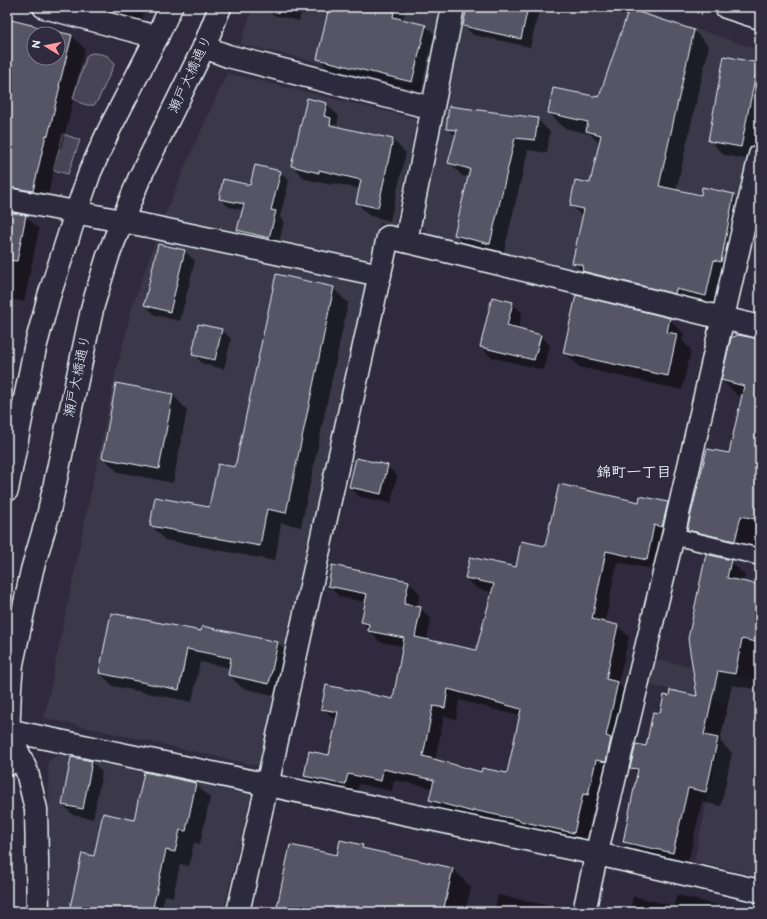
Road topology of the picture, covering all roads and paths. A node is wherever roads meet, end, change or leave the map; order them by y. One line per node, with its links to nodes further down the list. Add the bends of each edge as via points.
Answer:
1 (44, 7): 7 (street)
2 (171, 7): 7 (street)
3 (220, 7): 8 (street, 瀬戸大橋通り)
4 (453, 7): 9 (street)
5 (726, 7): 6 (street)
6 (760, 18)
7 (157, 37): 12 (street, via 108,130)
8 (204, 47): 9 (street, via 228,56); 13 (street, 瀬戸大橋通り, via 139,179)
9 (432, 108): 14 (street)
10 (760, 155): 16 (street)
11 (7, 200): 12 (street)
12 (76, 213): 13 (street); 18 (street, via 35,348)
13 (123, 221): 15 (street); 21 (street, 瀬戸大橋通り, via 108,256 93,305 48,516 32,570 12,664)
14 (406, 241): 15 (street, via 388,237); 16 (street)
15 (380, 275): 23 (street)
16 (722, 318): 17 (street); 19 (street)
17 (760, 327)
18 (7, 490)
19 (672, 536): 20 (lane); 24 (street)
20 (760, 557)
21 (8, 730): 22 (street, 瀬戸大橋通り); 23 (street); 26 (street, via 27,772 36,809)
22 (7, 765)
23 (267, 786): 24 (street); 27 (street)
24 (597, 854): 25 (street); 28 (street)
25 (760, 891)
26 (38, 912)
27 (238, 912)
28 (584, 912)

